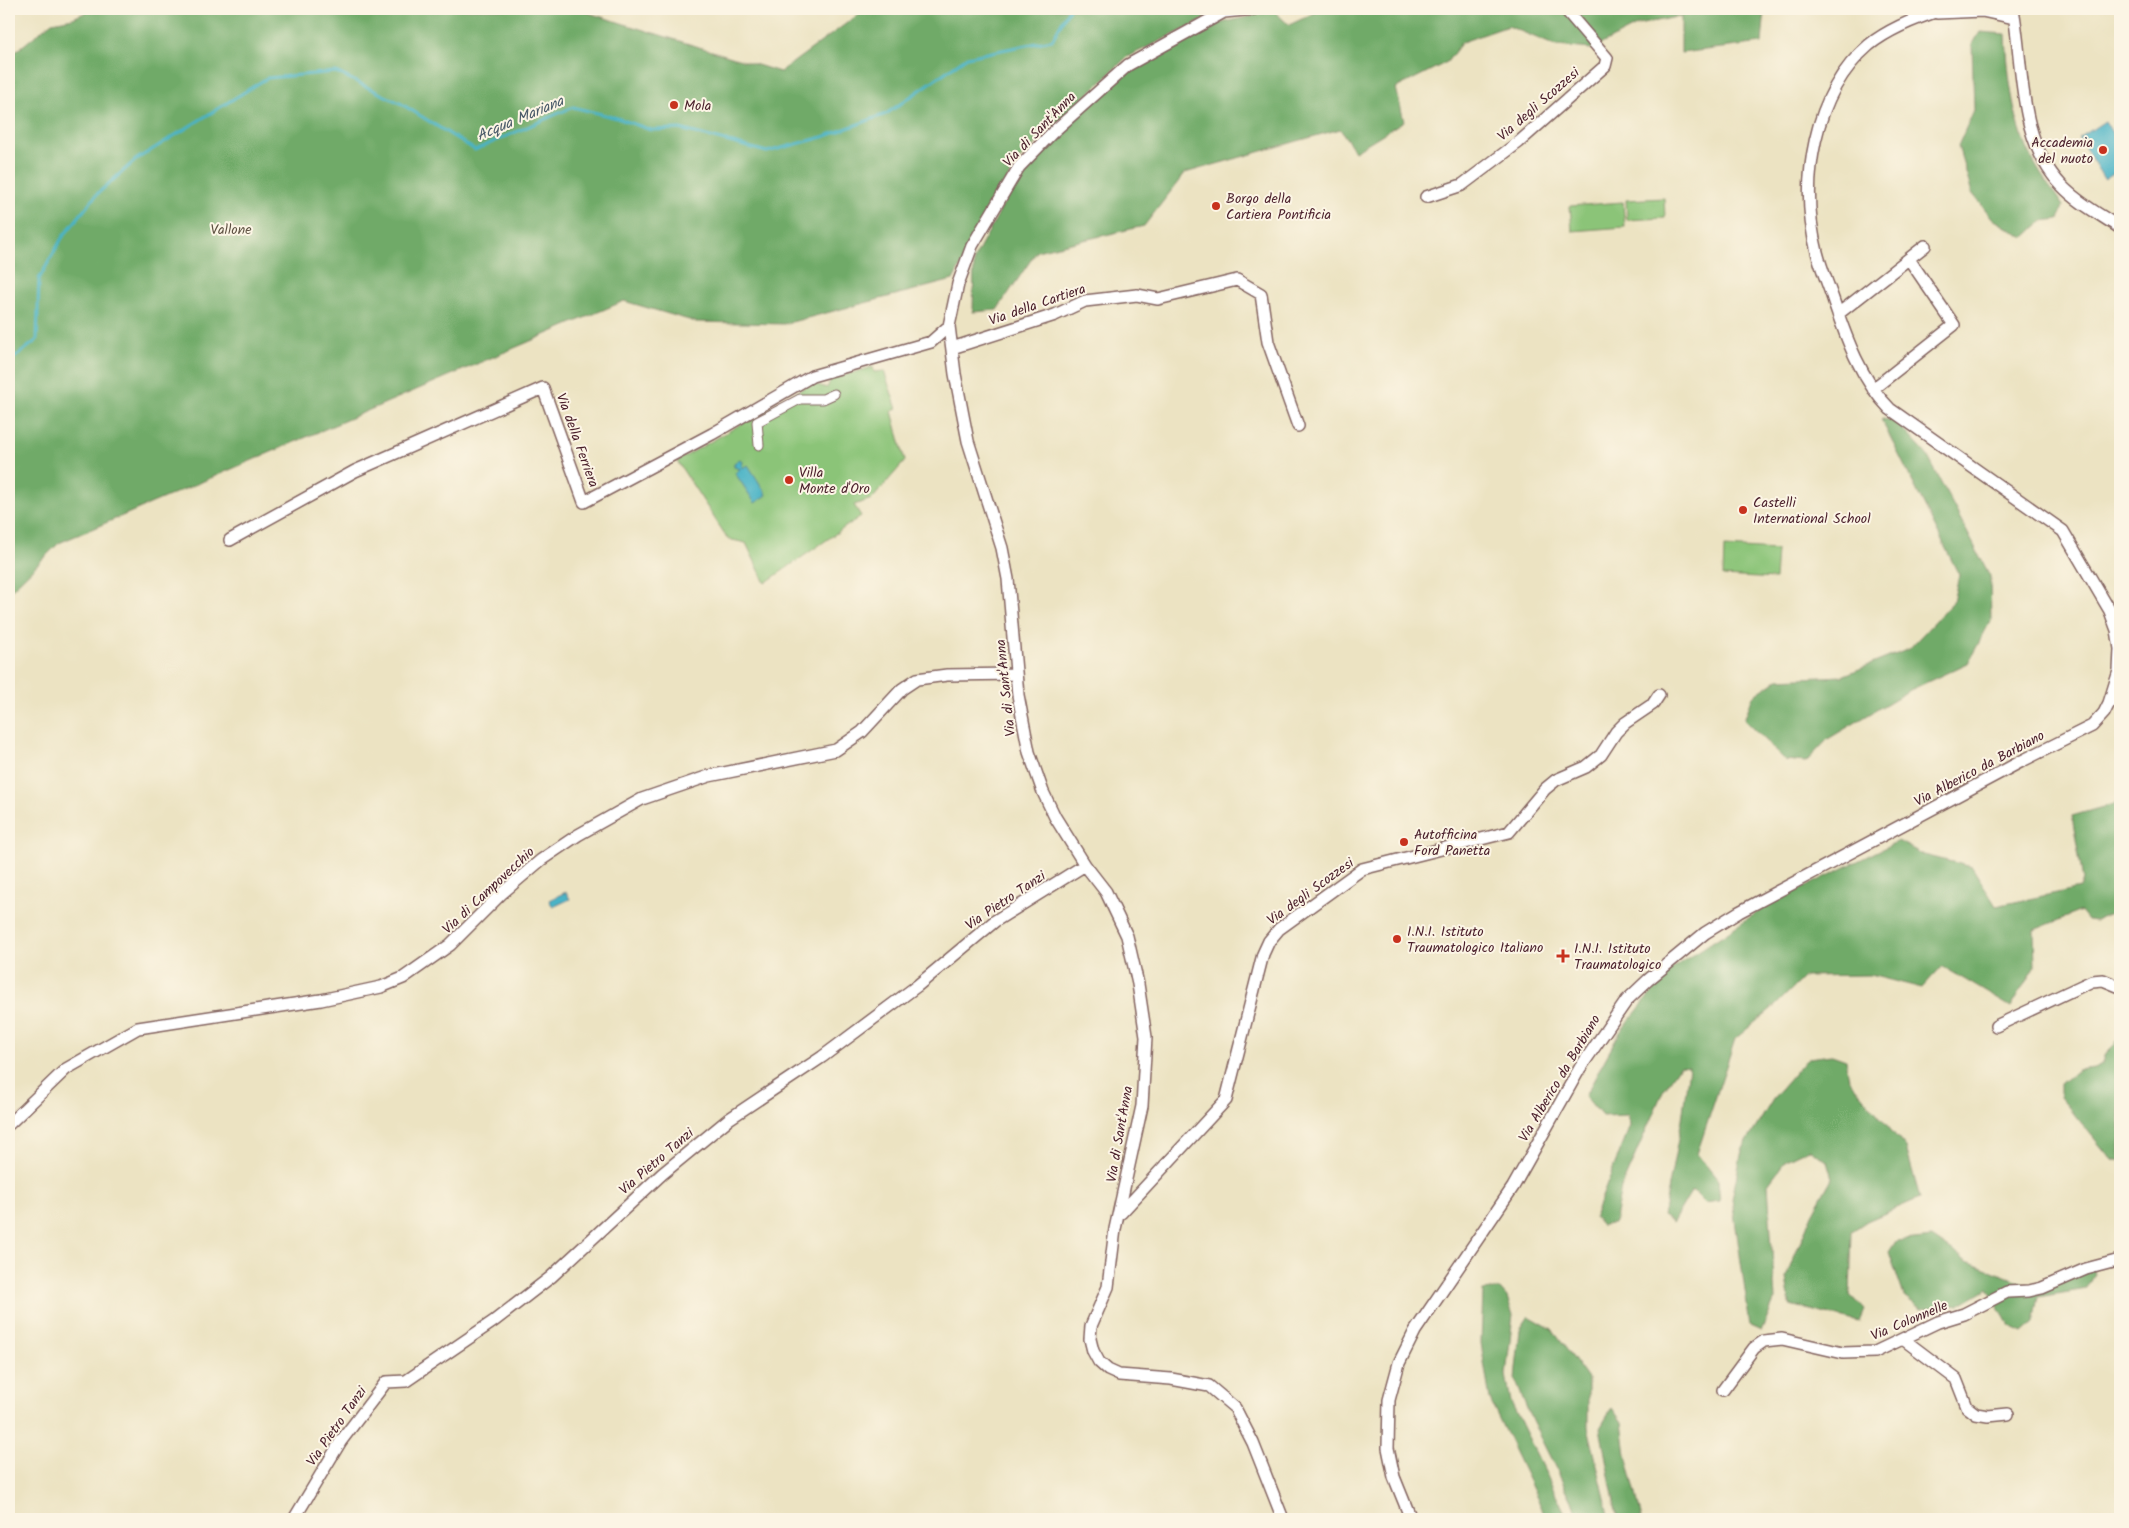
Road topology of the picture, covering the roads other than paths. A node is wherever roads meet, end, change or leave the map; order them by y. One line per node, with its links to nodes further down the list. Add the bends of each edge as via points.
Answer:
1 (1254, 9): 11 (street, Via di Sant'Anna, via 1224,12 1128,65 1019,167 972,246 958,284)
2 (1565, 9): 6 (street, Via degli Scozzesi, via 1607,58 1605,66 1519,142 1462,185)
3 (1944, 9): 5 (street, Via Alberico da Barbiano)
4 (2014, 13): 5 (street, Via Alberico da Barbiano); 7 (street, via 2026,105 2039,152 2064,188)
5 (1928, 14): 10 (street, Via Alberico da Barbiano, via 1883,36 1859,54 1836,85 1822,121 1812,166 1811,214 1817,253)
6 (1426, 197)
7 (2120, 228)
8 (1925, 246): 9 (street)
9 (1909, 259): 10 (street); 13 (street, via 1954,325)
10 (1838, 314): 13 (street, Via Alberico da Barbiano)
11 (949, 326): 12 (street, Via di Sant'Anna); 17 (street, Via della Ferriera, via 931,342 812,376 584,502 543,388 356,471)
12 (952, 348): 15 (street, Via della Cartiera, via 1056,315 1085,301 1137,295 1158,299 1237,280 1261,294 1268,342); 18 (street, Via di Sant'Anna, via 968,441 1002,548 1012,610)
13 (1873, 389): 31 (street, Via Alberico da Barbiano, via 1890,410 2063,531 2110,611 2116,630 2120,660 2113,692 2104,713 2092,726 1739,912 1682,951 1626,1000 1580,1068 1513,1186 1415,1331 1400,1363 1389,1400 1388,1448 1399,1492)
14 (834, 394): 16 (street, via 823,399 800,398 757,422)
15 (1298, 426)
16 (759, 444)
17 (230, 540)
18 (1016, 674): 20 (street, Via di Sant'Anna, via 1023,730 1036,776 1055,817); 23 (street, Via di Campovecchio, via 917,679 902,689 862,732 832,752 718,774 642,799 540,860 450,945 403,978 380,987 322,1000 138,1028 66,1069)
19 (1659, 695): 24 (street, Via degli Scozzesi, via 1653,704 1620,727 1611,743 1586,767 1556,780 1545,789 1509,832 1362,870 1279,929 1263,954 1226,1100)
20 (1084, 865): 24 (street, Via di Sant'Anna, via 1106,892 1127,936 1146,1037 1142,1106); 29 (street, Via Pietro Tanzi, via 995,921 917,986 822,1057 729,1119 662,1174 551,1277 494,1321 406,1381 386,1382 341,1441)
21 (2120, 987): 22 (street, via 2103,980 2092,981)
22 (1996, 1026)
23 (9, 1124)
24 (1120, 1214): 30 (street, Via di Sant'Anna, via 1115,1229 1108,1287 1092,1326 1090,1339 1093,1351 1099,1362 1119,1375 1209,1386 1235,1408 1253,1442)
25 (2120, 1260): 26 (street, Via Colonnelle, via 2086,1269 2042,1288 2007,1292)
26 (1903, 1339): 27 (street, Via Colonnelle, via 1875,1352 1857,1354 1829,1351 1782,1339 1764,1340 1754,1348); 28 (street, via 1956,1379 1968,1407 1976,1414)
27 (1723, 1390)
28 (2008, 1414)
29 (294, 1519)
30 (1283, 1519)
31 (1411, 1519)

